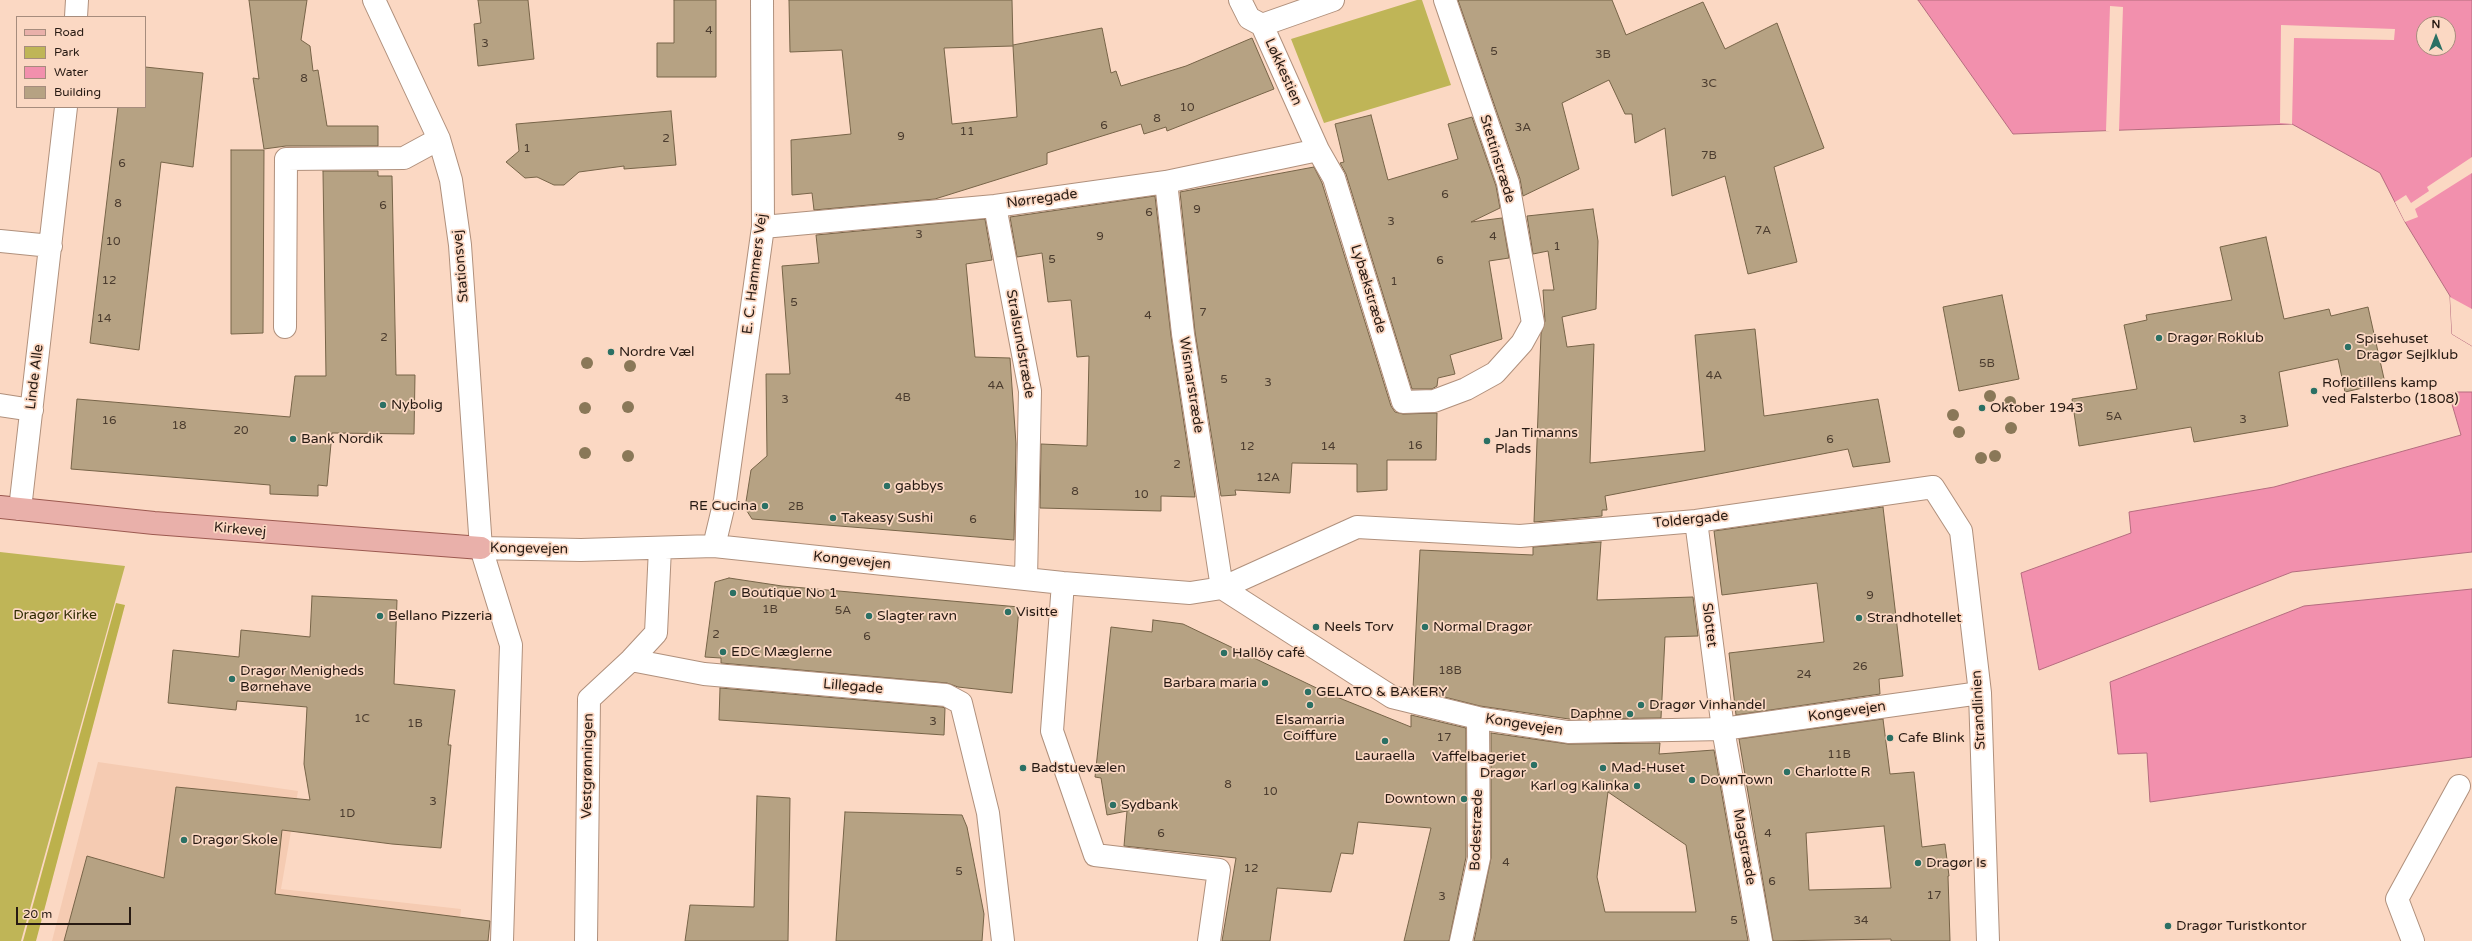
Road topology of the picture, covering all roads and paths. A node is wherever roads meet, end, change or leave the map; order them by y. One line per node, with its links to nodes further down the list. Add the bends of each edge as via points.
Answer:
1 (78, 0): 7 (street)
2 (374, 0): 10 (street, Stationsvej)
3 (762, 0): 14 (street, E. C. Hammers Vej)
4 (1240, 0): 8 (street, Løkkestien, via 1249,18)
5 (1332, 0): 8 (street)
6 (1445, 0): 18 (street, Stettinstræde, via 1508,183 1533,323 1522,343 1495,373 1466,389)
7 (76, 16)
8 (1262, 25): 11 (street, Løkkestien)
9 (66, 108): 16 (street, Linde Alle)
10 (439, 139): 17 (street, via 404,158 286,159); 26 (street, Stationsvej, via 451,180 460,245)
11 (1318, 150): 12 (street, Nørregade); 18 (street, Lybækstræde, via 1334,178 1403,402)
12 (1166, 182): 13 (street, Nørregade); 30 (street, Wismarstræde, via 1183,334)
13 (995, 206): 14 (street, Nørregade); 28 (street, Stralsundstræde, via 1030,391)
14 (763, 228): 25 (street, E. C. Hammers Vej, via 725,500)
15 (0, 241): 16 (street)
16 (51, 246): 20 (street, Linde Alle)
17 (285, 327)
18 (1434, 401)
19 (0, 406): 20 (street)
20 (32, 410): 22 (street, Linde Alle)
21 (1933, 487): 23 (street, Toldergade); 32 (street, Strandlinien, via 1961,531)
22 (10, 508): 26 (main road, Kirkevej, via 154,523)
23 (1696, 521): 24 (street, Toldergade, via 1520,536); 34 (street, Slottet)
24 (1447, 531): 30 (street, Kongevejen, via 1357,527)
25 (714, 546): 27 (street, Kongevejen); 28 (street, Kongevejen)
26 (481, 548): 27 (street, Kongevejen); 36 (street, via 511,645)
27 (660, 548): 31 (street, Vestgrønningen, via 656,633)
28 (1026, 579): 29 (street, Kongevejen)
29 (1063, 583): 30 (street, Kongevejen, via 1190,593); 39 (street, via 1052,731 1095,856 1219,870)
30 (1222, 588): 33 (street, Kongevejen, via 1392,697)
31 (631, 660): 37 (street, Vestgrønningen, via 588,699); 38 (street, Lillegade, via 704,674 946,695 961,703 988,813)
32 (1980, 693): 34 (street, Kongevejen); 42 (street, Strandlinien)
33 (1478, 718): 34 (street, Kongevejen, via 1568,732); 40 (street, Bodestræde, via 1479,858)
34 (1723, 729): 41 (street, Magstræde)
35 (2459, 786): 43 (street, via 2397,899)
36 (502, 941)
37 (586, 941)
38 (1003, 941)
39 (1209, 941)
40 (1461, 941)
41 (1761, 941)
42 (1988, 941)
43 (2413, 941)

